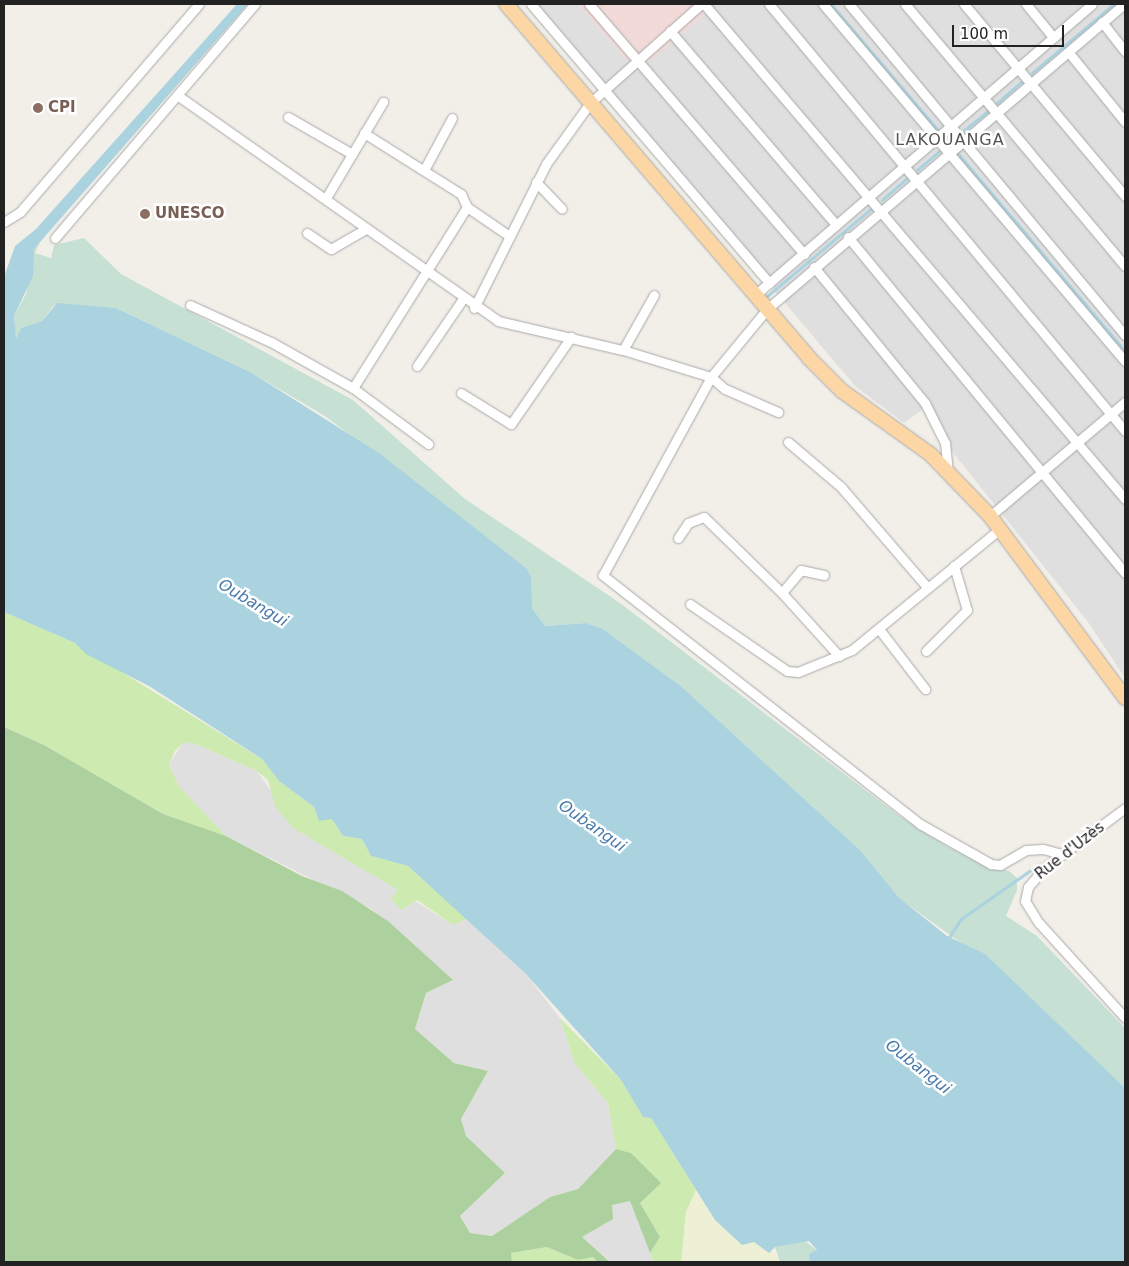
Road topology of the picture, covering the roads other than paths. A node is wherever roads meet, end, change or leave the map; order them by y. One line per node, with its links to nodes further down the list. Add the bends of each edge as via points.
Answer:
1 (199, 4): 48 (street, via 20,212)
2 (255, 4): 24 (street)
3 (531, 4): 23 (street)
4 (589, 4): 20 (street)
5 (703, 4): 16 (street); 42 (street)
6 (769, 4): 38 (street)
7 (823, 4): 34 (street)
8 (849, 4): 32 (street)
9 (905, 4): 25 (street)
10 (964, 4): 21 (street)
11 (1026, 4): 17 (street)
12 (1124, 4): 15 (street)
13 (512, 6): 27 (main road)
14 (1086, 6): 17 (street)
15 (1102, 22): 18 (street); 19 (street)
16 (670, 31): 20 (street); 49 (street)
17 (1053, 37): 21 (street)
18 (1125, 51)
19 (1070, 54): 22 (street); 31 (street)
20 (635, 62): 23 (street); 55 (street)
21 (1018, 67): 22 (street); 25 (street)
22 (1032, 82): 28 (street); 43 (street)
23 (602, 88): 27 (street); 59 (street)
24 (177, 95): 44 (street); 54 (street)
25 (984, 96): 28 (street); 32 (street)
26 (383, 102): 33 (street)
27 (590, 104): 41 (street); 60 (main road)
28 (997, 112): 35 (street); 56 (street)
29 (288, 117): 37 (street)
30 (452, 118): 39 (street)
31 (1125, 122)
32 (951, 127): 34 (street); 35 (street)
33 (364, 133): 37 (street); 39 (street)
34 (938, 139): 36 (street); 38 (street)
35 (963, 141): 36 (street); 66 (street)
36 (950, 153): 40 (street); 69 (street)
37 (352, 154): 44 (street)
38 (905, 166): 40 (street); 42 (street)
39 (424, 170): 45 (street, via 461,194)
40 (917, 180): 47 (street); 76 (street)
41 (536, 182): 46 (street); 52 (street)
42 (871, 195): 47 (street); 49 (street)
43 (1125, 196)
44 (326, 198): 50 (street)
45 (467, 206): 52 (street); 58 (street)
46 (562, 209)
47 (882, 209): 53 (street); 79 (street)
48 (4, 222)
49 (836, 225): 55 (street)
50 (365, 229): 51 (street, via 331,250); 58 (street)
51 (308, 233)
52 (508, 235): 64 (street)
53 (848, 237): 57 (street); 82 (street)
54 (55, 238)
55 (804, 254): 59 (street)
56 (1125, 266)
57 (814, 267): 65 (street); 81 (street, via 925,403 945,443)
58 (428, 273): 62 (street); 72 (street)
59 (769, 283): 60 (street)
60 (755, 295): 65 (main road)
61 (654, 296): 68 (street)
62 (462, 300): 64 (street); 70 (street)
63 (190, 305): 72 (street, via 271,342)
64 (474, 308): 67 (street, via 512,326)
65 (767, 309): 71 (street); 81 (main road, via 842,391)
66 (1125, 335)
67 (570, 337): 68 (street); 73 (street, via 511,424)
68 (623, 350): 71 (street)
69 (1125, 362)
70 (417, 366)
71 (711, 376): 75 (street, via 725,388); 99 (street, via 604,569 605,580 920,824 991,864 1000,865 1026,850 1042,848)
72 (353, 388): 80 (street)
73 (461, 393)
74 (1125, 402): 76 (street)
75 (778, 412)
76 (1111, 414): 77 (street); 79 (street)
77 (1125, 431)
78 (788, 442): 90 (street, via 841,487)
79 (1077, 443): 82 (street); 83 (street)
80 (428, 444)
81 (948, 470): 84 (main road)
82 (1041, 473): 84 (street); 88 (street)
83 (1125, 499)
84 (990, 516): 85 (main road)
85 (1000, 529): 87 (street); 97 (main road)
86 (678, 538): 91 (street, via 688,523 704,517)
87 (954, 566): 90 (street); 94 (street, via 967,610)
88 (1125, 572)
89 (824, 575): 91 (street, via 801,570)
90 (927, 587): 93 (street)
91 (782, 594): 95 (street)
92 (690, 604): 95 (street, via 787,671 798,672)
93 (878, 629): 95 (street); 96 (street)
94 (926, 652)
95 (840, 656)
96 (925, 689)
97 (1125, 698)
98 (1125, 808): 99 (street, Rue d'Uzès)
99 (1062, 854): 100 (street, Rue d'Uzès, via 1034,878 1025,900 1039,923)
100 (1125, 1018)

